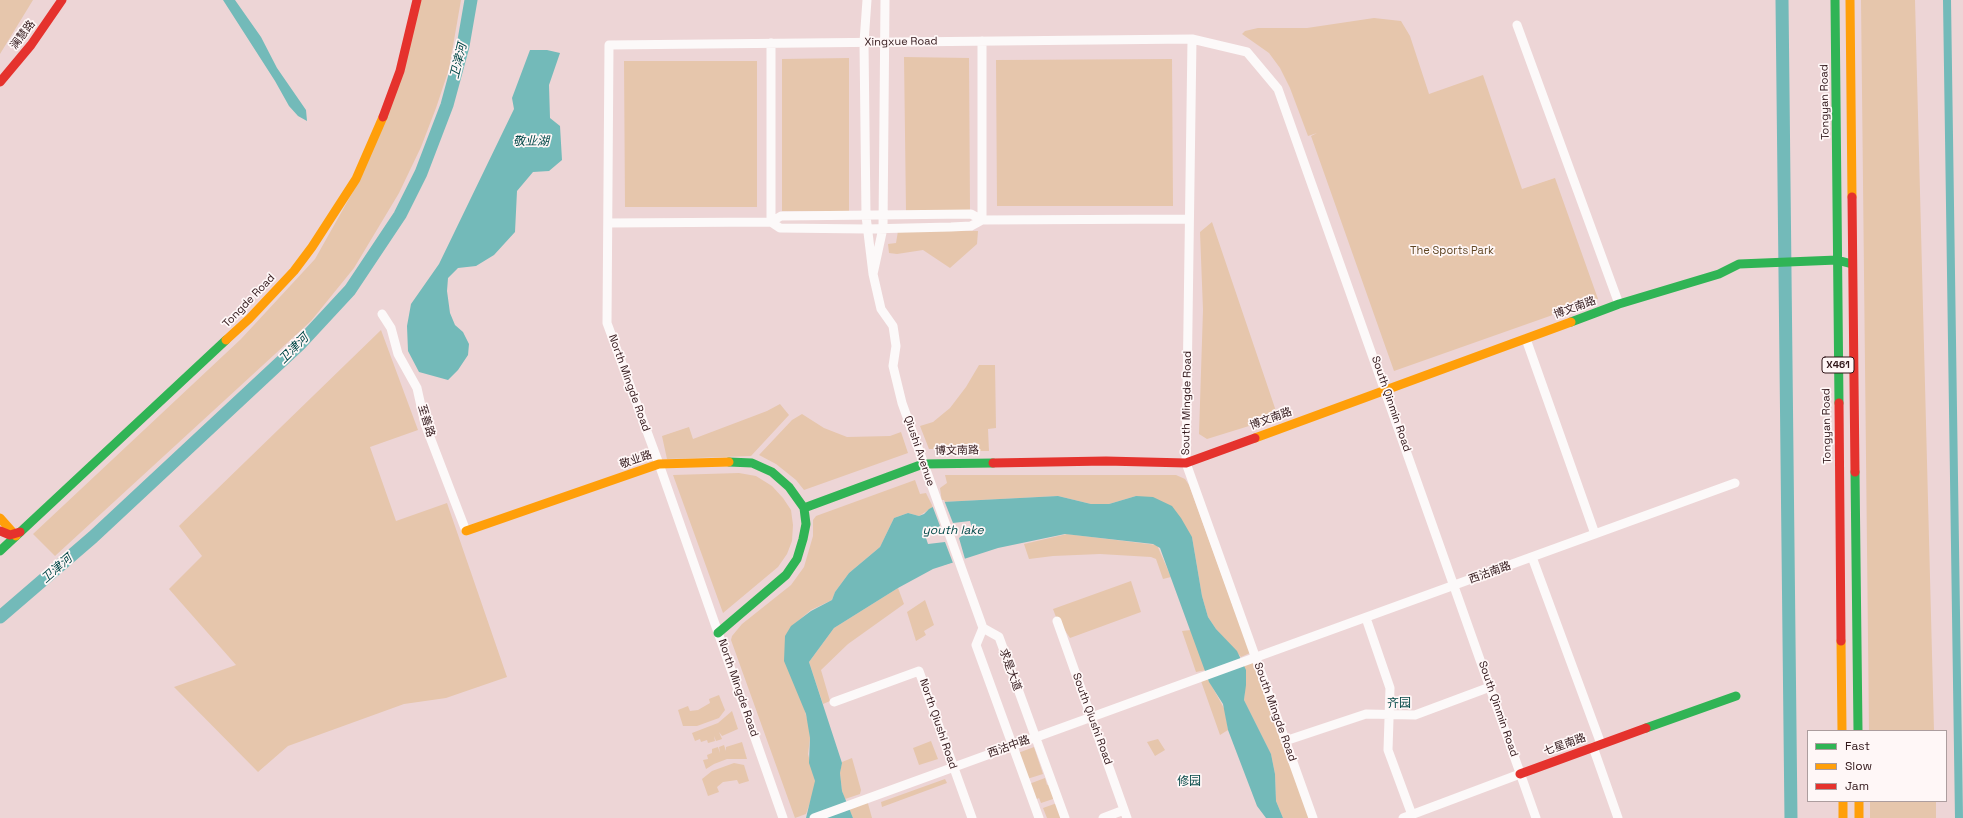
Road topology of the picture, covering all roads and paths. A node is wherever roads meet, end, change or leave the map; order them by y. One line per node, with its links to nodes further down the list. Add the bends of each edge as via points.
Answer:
1 (62, 0): 15 (main road, 澜慧路, via 31,45)
2 (409, 0): 37 (main road, Tongde Road, via 393,70 373,127 345,184 315,231 277,279 246,311)
3 (417, 0): 40 (main road, Tongde Road, via 400,71 380,127 356,179 294,271 249,319)
4 (867, 0): 11 (street, Qiushi Avenue)
5 (885, 0): 13 (street)
6 (1835, 0): 25 (main road, Tongyan Road / X461)
7 (1850, 0): 24 (main road, X461)
8 (1518, 25): 27 (street)
9 (1192, 39): 10 (street, Xingxue Road); 18 (street, South Mingde Road); 30 (street, South Qinmin Road, via 1247,52 1278,89)
10 (982, 41): 13 (street, Xingxue Road); 19 (street)
11 (864, 42): 12 (street, Xingxue Road); 13 (street, Xingxue Road); 16 (street, Qiushi Avenue)
12 (771, 43): 14 (street, Xingxue Road); 20 (street)
13 (884, 43): 17 (street)
14 (609, 45): 21 (street, North Mingde Road)
15 (0, 82)
16 (866, 216): 17 (street); 20 (street, via 781,216); 23 (street, Qiushi Avenue)
17 (883, 216): 19 (street, via 971,214); 22 (street)
18 (1190, 219): 19 (street); 31 (street, South Mingde Road)
19 (982, 220): 22 (street, via 971,226)
20 (771, 222): 21 (street); 23 (street, via 780,228)
21 (608, 223): 32 (street, North Mingde Road, via 607,323)
22 (883, 228): 23 (street); 26 (street)
23 (867, 229): 26 (street, Qiushi Avenue)
24 (1852, 264): 25 (main road, 博文南路); 56 (main road, X461)
25 (1837, 265): 27 (main road, 博文南路, via 1739,264); 55 (main road, Tongyan Road / X461)
26 (873, 274): 33 (street, Qiushi Avenue, via 881,309 893,326 896,346 893,366 902,403)
27 (1619, 304): 29 (main road, 博文南路)
28 (382, 314): 38 (street, 至善路, via 391,328 398,354 417,388 426,424)
29 (1526, 339): 30 (main road, 博文南路); 39 (street)
30 (1386, 391): 31 (main road, 博文南路); 43 (street, South Qinmin Road)
31 (1186, 463): 33 (main road, 博文南路, via 1106,461); 48 (street, South Mingde Road)
32 (659, 464): 35 (main road, 敬业路, via 752,463 772,472 789,487); 38 (main road, 敬业路); 47 (street, North Mingde Road)
33 (923, 464): 35 (main road, 博文南路); 46 (street, Qiushi Avenue)
34 (1735, 483): 39 (street, 西沽南路)
35 (804, 508): 47 (main road, via 806,524 803,539 797,558 786,575)
36 (0, 519): 37 (main road, via 11,523); 40 (main road)
37 (21, 521): 40 (main road, Tongde Road)
38 (466, 531)
39 (1596, 534): 42 (street, 西沽南路)
40 (8, 535): 41 (main road, Tongde Road)
41 (0, 551)
42 (1532, 558): 43 (street, 西沽南路); 60 (street)
43 (1455, 586): 44 (street, 西沽南路); 50 (street, South Qinmin Road)
44 (1366, 618): 48 (street, 西沽南路); 53 (street, via 1390,688)
45 (1057, 621): 54 (street, South Qiushi Road)
46 (983, 628): 57 (street, 求是大道, via 999,637); 59 (street, via 976,646)
47 (718, 633): 67 (street, North Mingde Road)
48 (1256, 657): 49 (street, 西沽南路); 58 (street, South Mingde Road)
49 (1204, 676): 54 (street, 西沽中路)
50 (1490, 687): 53 (street, via 1415,715); 62 (street, South Qinmin Road)
51 (1736, 696): 60 (main road, 七星南路)
52 (834, 702): 61 (street, North Qiushi Road, via 920,671)
53 (1390, 714): 58 (street, via 1366,714); 66 (street, via 1388,750)
54 (1092, 717): 57 (street, 西沽中路); 65 (street, South Qiushi Road)
55 (1842, 730)
56 (1858, 730)
57 (1035, 738): 59 (street, 西沽中路); 71 (street, 求是大道)
58 (1285, 741): 73 (street, South Mingde Road)
59 (1013, 746): 61 (street, 西沽中路); 70 (street)
60 (1597, 746): 62 (main road, 七星南路); 76 (street)
61 (954, 767): 68 (street, 西沽中路); 69 (street, North Qiushi Road)
62 (1520, 774): 66 (street, 七星南路); 75 (street, South Qinmin Road)
63 (1843, 802): 77 (main road)
64 (1859, 802): 78 (main road)
65 (1126, 814): 72 (street)
66 (1412, 814): 74 (street, 七星南路)
67 (783, 818)
68 (814, 818)
69 (972, 818)
70 (1039, 818)
71 (1065, 818)
72 (1103, 818)
73 (1313, 818)
74 (1403, 818)
75 (1536, 818)
76 (1618, 818)
77 (1843, 818)
78 (1859, 818)

